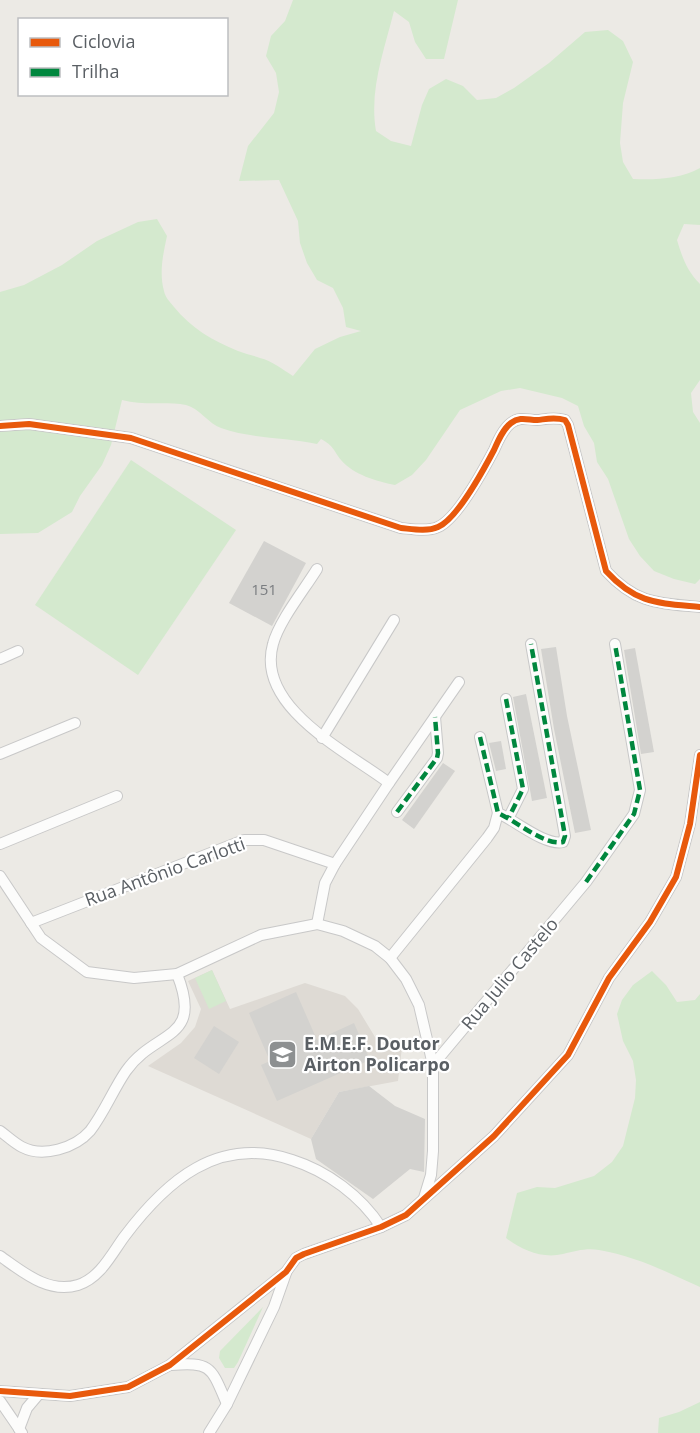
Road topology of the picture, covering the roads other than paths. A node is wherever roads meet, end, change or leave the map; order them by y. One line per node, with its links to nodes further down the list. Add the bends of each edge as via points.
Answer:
1 (0, 426): 3 (street, via 29,424 130,438 414,529 437,528 446,522 475,485 512,422 524,418 565,420 606,571 618,585 642,600)
2 (317, 569): 14 (street, via 277,633 271,663 285,701)
3 (700, 607)
4 (394, 620): 14 (street)
5 (531, 644): 20 (street, via 566,836 563,842 546,840)
6 (615, 644): 28 (street, Rua Julio Castelo, via 640,790 634,814 586,882)
7 (18, 651): 8 (street)
8 (0, 659)
9 (459, 682): 11 (street)
10 (506, 699): 20 (street, via 523,789)
11 (435, 717): 17 (street); 19 (street, via 437,758)
12 (75, 723): 15 (street)
13 (480, 737): 20 (street)
14 (322, 738): 17 (street)
15 (0, 754)
16 (700, 755): 30 (street, via 690,824 676,877 650,922 609,978 568,1055 494,1136)
17 (389, 783): 22 (street)
18 (117, 796): 21 (street)
19 (397, 812)
20 (504, 815): 26 (street)
21 (0, 844)
22 (335, 864): 24 (street, Rua Antônio Carlotti, via 264,840 244,840); 25 (street, via 325,883)
23 (0, 876): 24 (street)
24 (31, 922): 27 (street, via 41,938 87,972 134,978)
25 (317, 924): 26 (street, via 375,946); 27 (street, via 261,935)
26 (390, 958): 28 (street, via 419,1005)
27 (177, 974): 29 (street, via 187,1008 182,1020 173,1033 127,1069 89,1132 68,1147 47,1151 24,1149)
28 (433, 1065): 30 (street, via 431,1175)
29 (0, 1131)
30 (424, 1199): 31 (street, via 406,1215)
31 (381, 1227): 32 (street, via 344,1187 318,1170 274,1154 243,1152 211,1160 174,1183 148,1206 96,1275 79,1285 43,1284); 33 (street, via 304,1254)
32 (0, 1256)
33 (286, 1272): 34 (street); 38 (street, via 274,1307)
34 (170, 1365): 36 (street, via 128,1387 70,1396); 38 (street, via 196,1363 207,1368)
35 (0, 1391): 36 (street)
36 (38, 1395): 39 (street, via 27,1408)
37 (0, 1401): 39 (street)
38 (227, 1404): 40 (street)
39 (20, 1431)
40 (209, 1433)

